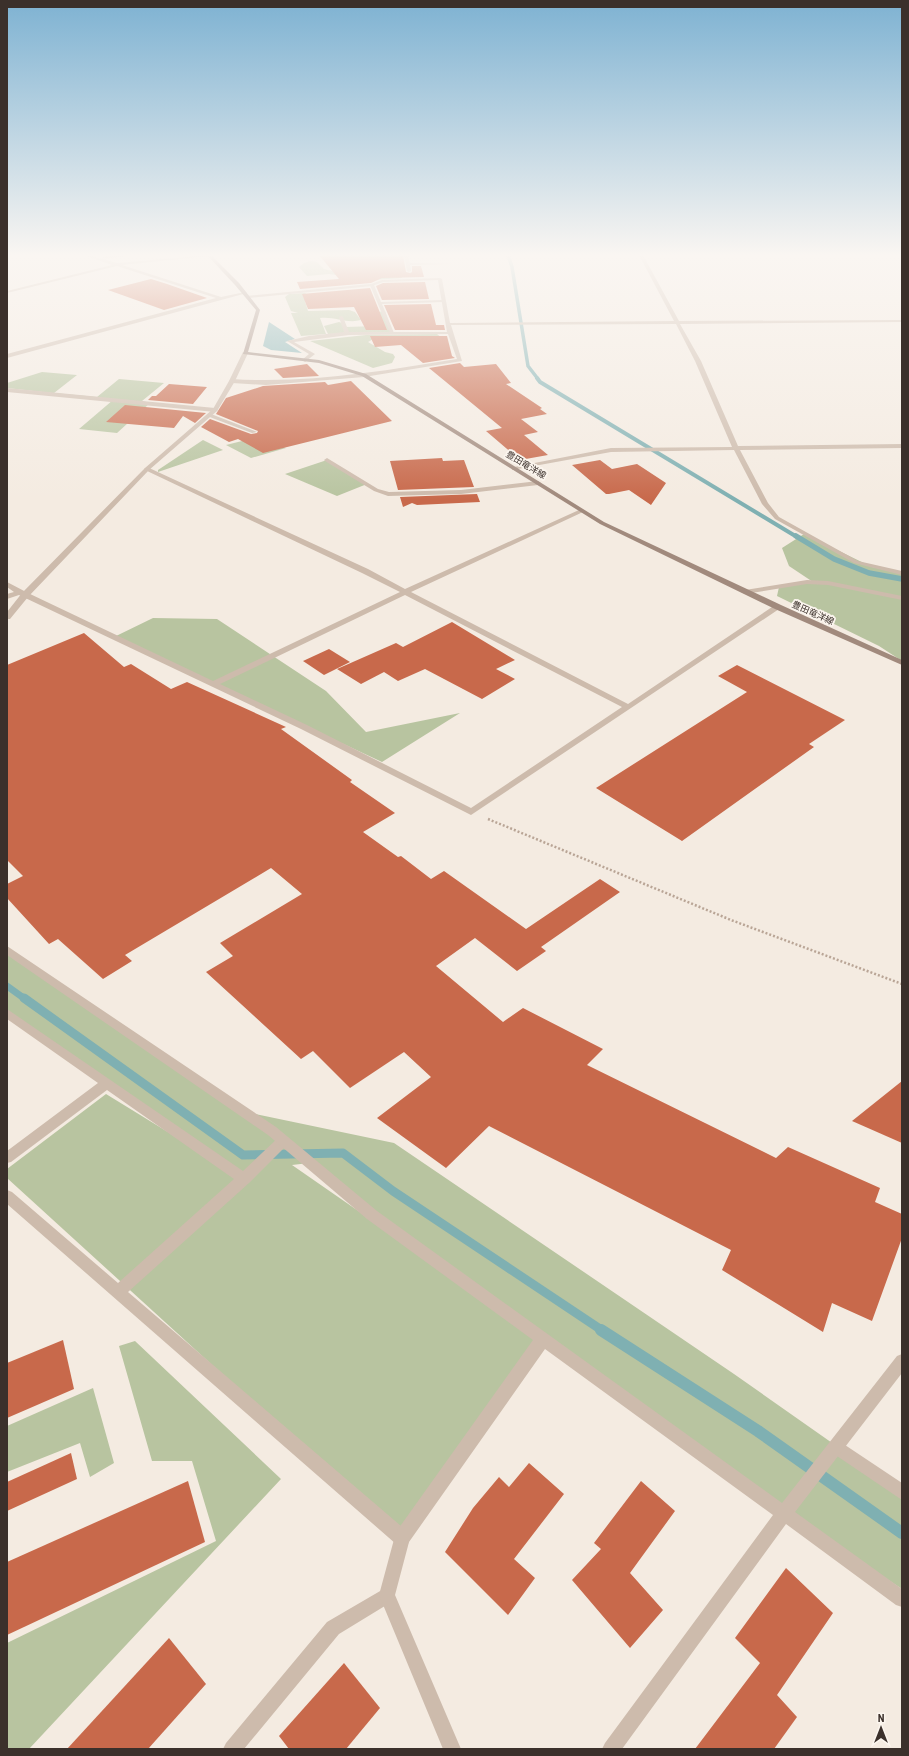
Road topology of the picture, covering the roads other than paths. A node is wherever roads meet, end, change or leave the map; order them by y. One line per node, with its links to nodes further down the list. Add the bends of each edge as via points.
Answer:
1 (77, 337): 7 (street)
2 (250, 337): 6 (main road)
3 (315, 337): 8 (street, via 289,341 312,354)
4 (452, 337): 9 (street, via 460,360)
5 (685, 337): 16 (street)
6 (245, 353): 8 (main road, 豊田竜洋線); 10 (street)
7 (7, 356)
8 (305, 360): 9 (main road, 豊田竜洋線)
9 (364, 375): 10 (street, via 266,383); 19 (main road, 豊田竜洋線)
10 (232, 381): 12 (street)
11 (7, 390): 12 (street)
12 (215, 410): 13 (street)
13 (209, 415): 14 (street); 18 (street)
14 (254, 432)
15 (902, 446): 16 (street)
16 (735, 447): 19 (street, via 611,450); 22 (street, via 765,504 777,518 856,562)
17 (327, 460): 20 (street, via 376,490 388,494 461,492)
18 (147, 469): 24 (street); 26 (street)
19 (514, 469): 20 (main road, 豊田竜洋線)
20 (538, 483): 21 (main road, 豊田竜洋線)
21 (581, 511): 24 (street); 25 (main road, 豊田竜洋線)
22 (902, 573)
23 (7, 584): 26 (street)
24 (405, 592): 32 (street); 33 (street)
25 (745, 592): 28 (street, via 807,582); 29 (main road, 豊田竜洋線)
26 (22, 594): 27 (street); 30 (street); 32 (street)
27 (7, 597)
28 (902, 598)
29 (778, 607): 31 (main road, 豊田竜洋線); 33 (street)
30 (7, 617)
31 (902, 664)
32 (213, 684): 33 (street, via 471,812)
33 (628, 707)
34 (7, 950): 37 (street)
35 (7, 1013): 36 (street)
36 (107, 1083): 38 (street); 39 (street)
37 (283, 1141): 39 (street); 42 (street, via 372,1215)
38 (7, 1158)
39 (244, 1179): 41 (street)
40 (7, 1196): 41 (street)
41 (118, 1292): 47 (street)
42 (543, 1339): 46 (street); 47 (street)
43 (902, 1361): 44 (street)
44 (836, 1447): 45 (street); 46 (street)
45 (902, 1492)
46 (784, 1513): 49 (street); 52 (street)
47 (402, 1538): 48 (street)
48 (387, 1595): 50 (street, via 333,1628); 51 (street)
49 (902, 1599)
50 (232, 1749)
51 (452, 1749)
52 (611, 1749)

